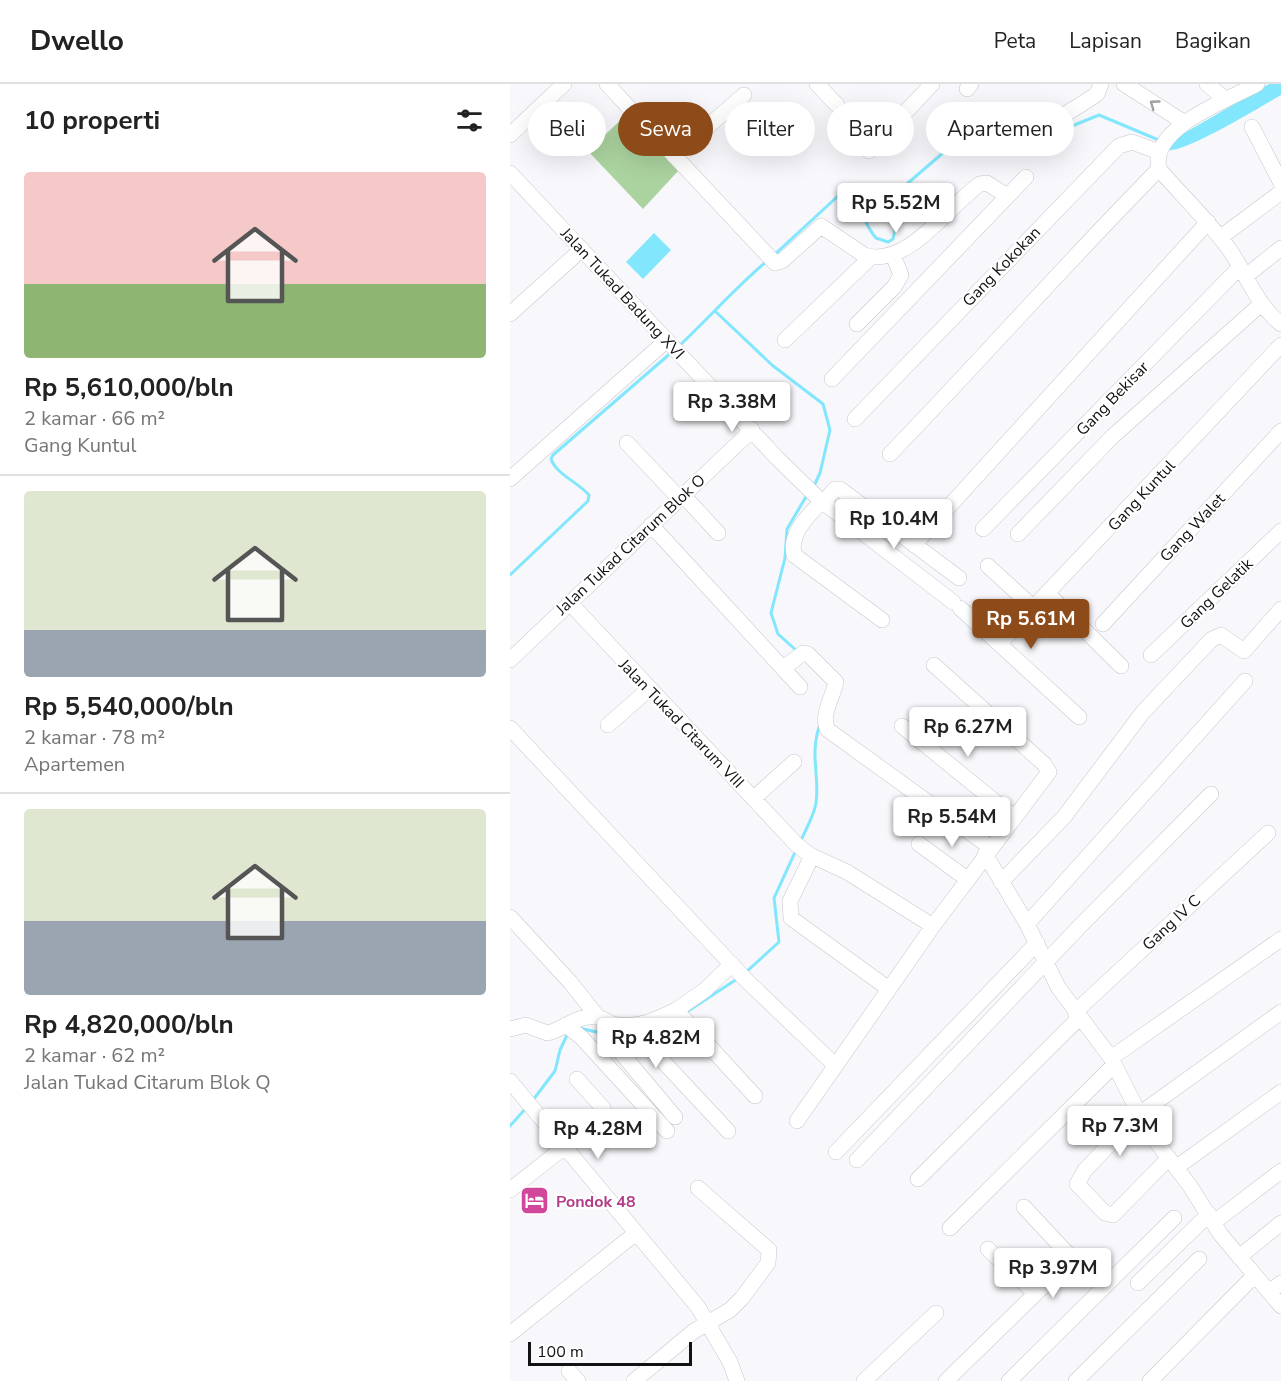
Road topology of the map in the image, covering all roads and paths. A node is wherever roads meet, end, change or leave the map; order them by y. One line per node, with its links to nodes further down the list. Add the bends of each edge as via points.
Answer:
1 (564, 84): 18 (street)
2 (607, 84): 11 (street)
3 (817, 84): 12 (street)
4 (932, 84): 13 (street)
5 (1101, 84): 14 (street, via 1097,94)
6 (1124, 84): 16 (street, one-way to 6)
7 (1207, 84): 10 (street)
8 (1257, 84): 10 (street)
9 (744, 96): 15 (street)
10 (1226, 100): 16 (street)
11 (624, 102)
12 (834, 102)
13 (914, 103)
14 (1074, 107)
15 (713, 123)
16 (1185, 123): 19 (street)
17 (1252, 127): 24 (street)
18 (510, 135)
19 (1163, 145): 21 (street); 42 (street, Gang Kokokan, via 1132,142 1119,146)
20 (674, 156): 32 (street, via 775,263 821,226)
21 (1159, 169): 27 (street); 46 (street)
22 (510, 173): 30 (street, Jalan Tukad Badung XVI)
23 (1026, 177): 26 (street)
24 (1281, 183)
25 (1281, 192): 28 (street)
26 (1007, 196): 31 (street, via 987,183 980,184 935,225); 41 (street)
27 (1208, 222): 28 (street); 55 (street)
28 (1221, 237): 33 (street)
29 (1281, 248): 33 (street, Gang Bekisar)
30 (582, 249): 35 (street); 39 (street, Jalan Tukad Badung XVI)
31 (893, 255): 32 (street); 36 (street, via 901,275)
32 (871, 257): 38 (street)
33 (1243, 272): 34 (street); 51 (street, Gang Bekisar)
34 (1260, 305): 37 (street); 54 (street, via 1113,436)
35 (510, 314)
36 (857, 324)
37 (1281, 324)
38 (785, 340)
39 (670, 342): 43 (street, Jalan Tukad Badung XVI); 47 (street)
40 (1281, 345): 58 (street, Gang Kuntul)
41 (832, 380)
42 (855, 419)
43 (752, 430): 48 (street, Jalan Tukad Citarum Blok O); 49 (street, Jalan Tukad Badung XVI)
44 (1281, 431): 63 (street, Gang Walet)
45 (627, 443): 48 (street)
46 (890, 454)
47 (510, 479)
48 (681, 496): 50 (street, Jalan Tukad Citarum Blok O); 53 (street)
49 (823, 499): 55 (street, via 840,489); 62 (street, via 801,525 794,541 794,555); 64 (street, Jalan Tukad Badung XVI, via 957,605)
50 (651, 525): 59 (street, Jalan Tukad Citarum Blok O); 67 (street)
51 (983, 529)
52 (1281, 531): 65 (street, Gang Gelatik)
53 (718, 533)
54 (1018, 534)
55 (914, 545): 57 (street)
56 (988, 567): 60 (street)
57 (959, 578)
58 (1048, 594): 60 (street, Gang Kuntul); 69 (street)
59 (568, 602): 66 (street, Jalan Tukad Citarum Blok O); 72 (street, Jalan Tukad Citarum VIII)
60 (1034, 609): 64 (street, Gang Kuntul)
61 (1281, 609): 86 (street, via 1244,651 1221,635 1212,639 1143,712 1064,817)
62 (882, 620)
63 (1103, 624)
64 (999, 644): 73 (street, Jalan Tukad Badung XVI)
65 (1151, 656)
66 (510, 660)
67 (793, 660): 71 (street); 83 (street, via 836,682 826,711 828,730)
68 (934, 665): 80 (street, via 1048,769 1047,777)
69 (1121, 666)
70 (1245, 681): 88 (street)
71 (800, 687)
72 (649, 689): 74 (street); 79 (street, Jalan Tukad Citarum VIII)
73 (1078, 717)
74 (608, 725)
75 (902, 726): 80 (street)
76 (510, 728): 93 (street)
77 (794, 762): 79 (street)
78 (1211, 794): 92 (street)
79 (754, 798): 84 (street, Jalan Tukad Citarum VIII)
80 (1014, 817): 83 (street)
81 (1268, 833): 97 (street, Gang IV C)
82 (919, 844): 85 (street)
83 (988, 851): 85 (street); 86 (street)
84 (811, 856): 89 (street, Jalan Tukad Citarum VIII, via 847,872); 94 (street, via 790,901 791,918)
85 (967, 879): 89 (street)
86 (1002, 882): 88 (street)
87 (510, 916): 98 (street)
88 (1027, 924): 91 (street)
89 (933, 926): 94 (street)
90 (1281, 939): 102 (street)
91 (1037, 943): 92 (street); 114 (street)
92 (1046, 964): 97 (street); 115 (street)
93 (734, 967): 95 (street); 103 (street)
94 (889, 989): 103 (street)
95 (677, 1011): 101 (street); 107 (street)
96 (1281, 1012): 108 (street)
97 (1077, 1015): 102 (street); 118 (street, Gang IV C)
98 (605, 1021): 99 (street, via 579,1019); 101 (street); 109 (street, via 612,1042)
99 (570, 1028): 100 (street, via 547,1033 526,1025); 111 (street)
100 (510, 1029)
101 (633, 1030): 112 (street)
102 (1112, 1062): 108 (street); 125 (street)
103 (835, 1065): 110 (street)
104 (577, 1079): 113 (street, via 605,1114)
105 (510, 1081): 113 (street)
106 (1281, 1092): 116 (street)
107 (755, 1096)
108 (1138, 1115): 116 (street); 116 (street, via 1085,1170 1077,1184 1105,1213 1113,1215)
109 (675, 1117)
110 (797, 1121)
111 (667, 1131)
112 (728, 1131)
113 (566, 1148): 120 (street); 126 (street)
114 (836, 1152)
115 (857, 1160)
116 (1173, 1162): 123 (street)
117 (1281, 1171): 123 (street)
118 (918, 1179)
119 (698, 1188): 136 (street, via 770,1253 760,1277 742,1298 730,1310)
120 (510, 1190)
121 (1024, 1207): 133 (street, via 1069,1256 1068,1262)
122 (1174, 1218): 142 (street)
123 (1211, 1218): 128 (street); 131 (street)
124 (1281, 1223): 128 (street)
125 (950, 1228)
126 (636, 1233): 136 (street); 137 (street)
127 (988, 1249): 133 (street)
128 (1239, 1257): 130 (street)
129 (1199, 1259): 143 (street)
130 (1254, 1276): 132 (street); 144 (street)
131 (1138, 1283)
132 (1275, 1287): 134 (street)
133 (1035, 1293): 141 (street)
134 (1281, 1306)
135 (936, 1313): 140 (street)
136 (708, 1321): 138 (street); 139 (street)
137 (510, 1334)
138 (634, 1381)
139 (737, 1381)
140 (864, 1381)
141 (946, 1381)
142 (1008, 1381)
143 (1076, 1381)
144 (1150, 1381)

